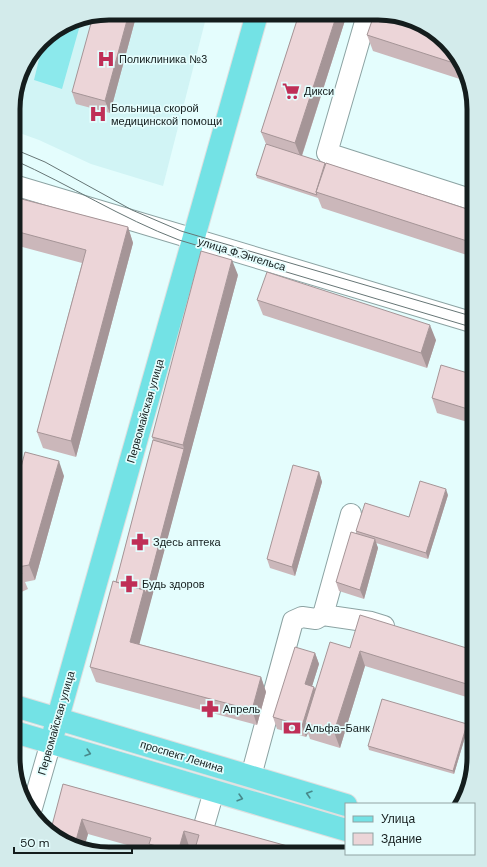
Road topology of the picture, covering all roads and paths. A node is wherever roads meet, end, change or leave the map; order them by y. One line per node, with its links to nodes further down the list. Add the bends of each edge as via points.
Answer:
1 (255, 20): 5 (main road, Первомайская улица)
2 (366, 20): 4 (street, via 327,154)
3 (20, 187): 5 (street, улица Ф.Энгельса)
4 (467, 198)
5 (193, 240): 6 (street, улица Ф.Энгельса); 11 (main road, Первомайская улица)
6 (467, 319)
7 (351, 514): 8 (street)
8 (323, 615): 9 (street, via 370,622); 14 (street, via 316,619 302,616 293,621)
9 (400, 630)
10 (20, 707): 11 (main road, проспект Ленина)
11 (58, 719): 13 (main road, Первомайская улица); 14 (main road, проспект Ленина)
12 (20, 733): 13 (main road)
13 (51, 742): 15 (main road, one-way to 15); 16 (street, Первомайская улица)
14 (251, 776): 17 (main road, проспект Ленина, one-way to 14)
15 (214, 791): 18 (main road, one-way to 18); 19 (street)
16 (33, 804)
17 (345, 805)
18 (345, 830)
19 (198, 845)

